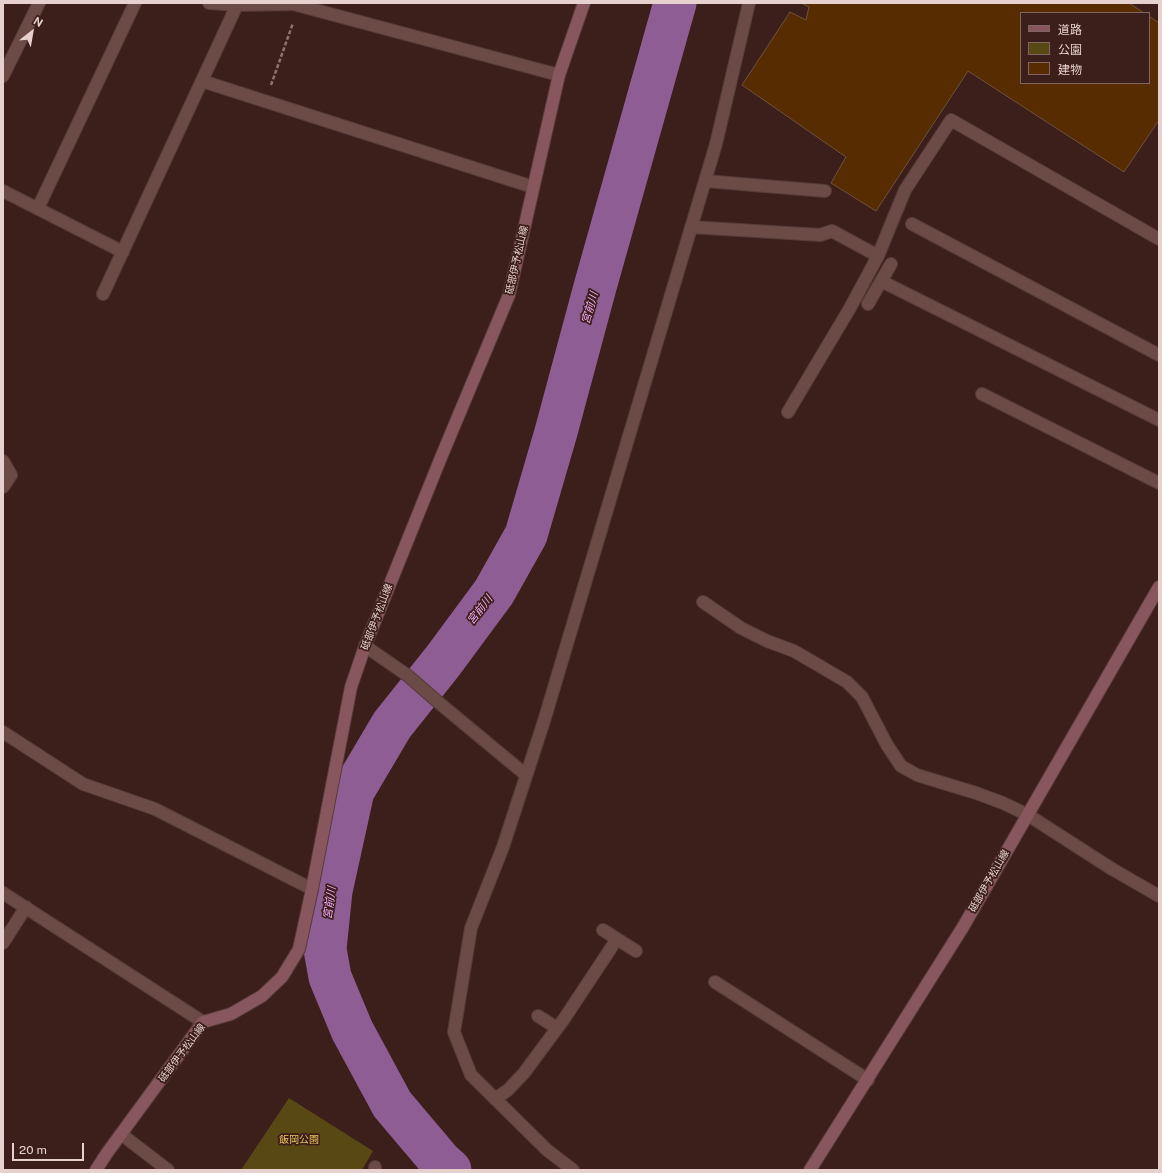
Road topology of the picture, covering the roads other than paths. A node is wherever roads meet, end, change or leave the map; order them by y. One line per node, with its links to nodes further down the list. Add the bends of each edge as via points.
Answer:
1 (39, 3): 10 (street)
2 (135, 3): 16 (street)
3 (209, 3): 4 (street)
4 (212, 3): 8 (street)
5 (584, 3): 9 (main road, 砥部伊予松山線)
6 (749, 3): 12 (street)
7 (295, 4): 8 (street); 9 (street)
8 (237, 5): 11 (street)
9 (559, 75): 13 (main road, 砥部伊予松山線)
10 (3, 76)
11 (202, 81): 13 (street); 20 (street)
12 (705, 181): 15 (street); 18 (street)
13 (533, 187): 35 (main road, 砥部伊予松山線, via 509,295)
14 (3, 190): 16 (street)
15 (825, 191)
16 (38, 208): 20 (street)
17 (912, 224): 26 (street)
18 (691, 227): 21 (street, via 820,235 832,231); 37 (street)
19 (1159, 239): 21 (street, via 951,120 905,190)
20 (123, 252): 24 (street)
21 (878, 256): 28 (street)
22 (891, 264): 23 (street)
23 (881, 281): 25 (street); 29 (street)
24 (104, 294)
25 (868, 304)
26 (1159, 355)
27 (982, 394): 31 (street)
28 (788, 412)
29 (1159, 420)
30 (3, 460): 32 (street, via 11,475)
31 (1159, 483)
32 (3, 487)
33 (1159, 587): 38 (main road, 砥部伊予松山線)
34 (703, 602): 38 (street, via 741,628 794,651 847,682 862,697 887,746 901,766 917,775 1004,803)
35 (365, 646): 37 (street, via 408,675); 39 (main road, 砥部伊予松山線, via 351,687)
36 (3, 732): 39 (street, via 83,784 155,809)
37 (526, 775): 52 (street, via 503,847 471,928 454,1032 471,1075)
38 (1028, 815): 41 (street); 51 (main road, 砥部伊予松山線, via 963,927)
39 (312, 889): 49 (main road, 砥部伊予松山線, via 299,949 282,977 262,996 231,1014)
40 (3, 893): 42 (street)
41 (1159, 896)
42 (26, 907): 45 (street); 49 (street)
43 (603, 930): 44 (street)
44 (617, 939): 46 (street); 50 (street)
45 (3, 943)
46 (636, 951)
47 (715, 982): 51 (street)
48 (538, 1016): 50 (street)
49 (203, 1022): 53 (main road, 砥部伊予松山線)
50 (557, 1028): 52 (street, via 524,1073)
51 (868, 1080): 57 (main road, 砥部伊予松山線)
52 (495, 1099): 56 (street, via 547,1150)
53 (121, 1134): 54 (main road, 砥部伊予松山線); 55 (street)
54 (96, 1170)
55 (168, 1170)
56 (573, 1170)
57 (810, 1170)

